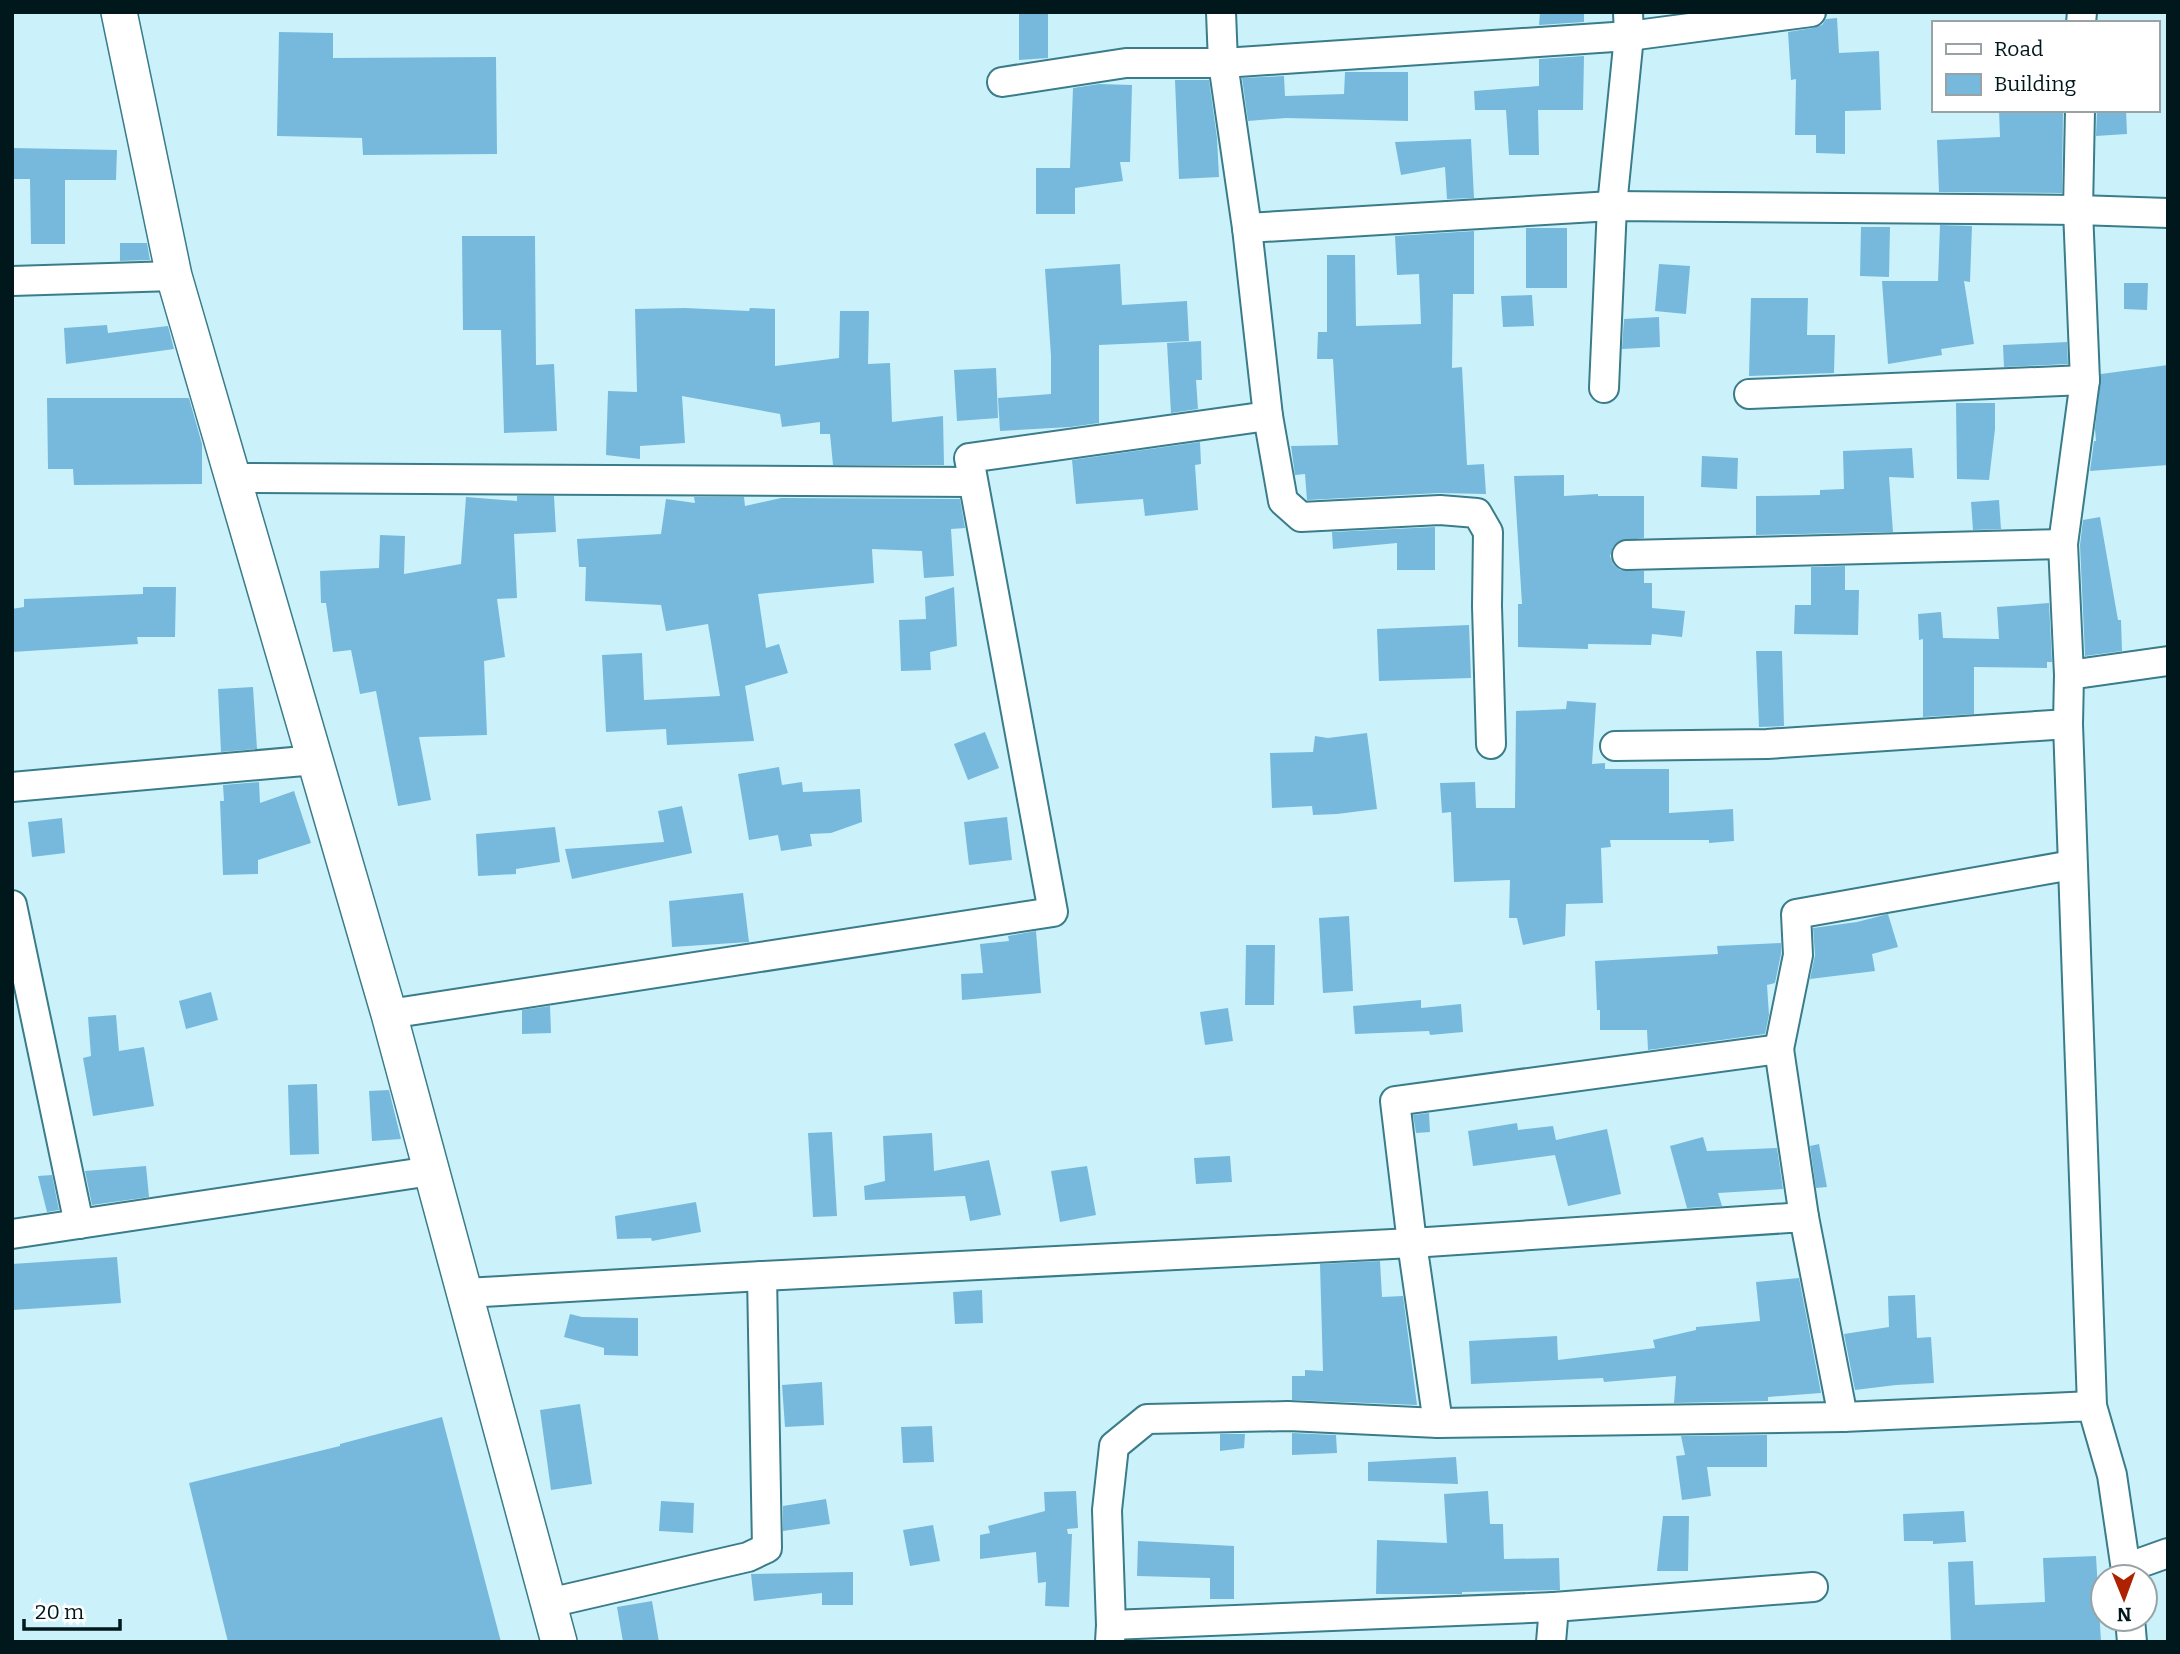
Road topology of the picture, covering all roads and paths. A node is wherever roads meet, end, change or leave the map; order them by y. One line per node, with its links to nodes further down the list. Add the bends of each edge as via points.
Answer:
1 (119, 12): 12 (street)
2 (1221, 12): 5 (street)
3 (1811, 12): 4 (street)
4 (1629, 24): 5 (street); 8 (street)
5 (1223, 63): 6 (street, via 1126,63); 11 (street)
6 (1002, 82)
7 (2080, 112): 9 (street)
8 (1612, 206): 9 (street); 11 (street); 15 (street)
9 (2078, 210): 10 (street); 14 (street)
10 (2168, 213)
11 (1247, 228): 17 (street)
12 (174, 276): 13 (street); 18 (street)
13 (12, 281)
14 (2085, 380): 16 (street); 20 (street)
15 (1604, 388)
16 (1749, 394)
17 (1268, 416): 19 (street, via 969,458); 25 (street, via 1283,501 1301,517 1440,510 1477,513 1488,532)
18 (233, 478): 19 (street); 27 (street)
19 (973, 482): 31 (street, via 1053,912)
20 (2063, 544): 21 (street); 23 (street)
21 (1627, 555)
22 (2168, 661): 23 (street)
23 (2069, 675): 24 (street)
24 (2068, 724): 26 (street, via 1766,744); 29 (street)
25 (1491, 744)
26 (1615, 746)
27 (315, 760): 28 (street); 31 (street)
28 (12, 787)
29 (2072, 865): 32 (street, via 1796,914 1798,955); 40 (street)
30 (12, 905): 35 (street)
31 (389, 1014): 33 (street)
32 (1779, 1049): 34 (street); 37 (street, via 1395,1101)
33 (431, 1171): 35 (street); 39 (street)
34 (1804, 1217): 37 (street); 41 (street)
35 (79, 1224): 36 (street)
36 (12, 1234)
37 (1412, 1242): 38 (street); 42 (street)
38 (762, 1276): 39 (street); 47 (street, via 768,1548 748,1557)
39 (465, 1293): 47 (street)
40 (2092, 1406): 41 (street); 44 (street, via 2112,1475)
41 (1843, 1417): 42 (street)
42 (1438, 1423): 49 (street, via 1287,1416 1147,1419 1114,1447 1107,1510)
43 (2168, 1553): 45 (street)
44 (2125, 1563)
45 (2147, 1563)
46 (1813, 1587): 48 (street)
47 (549, 1603): 50 (street)
48 (1554, 1607): 49 (street); 51 (street)
49 (1111, 1633)
50 (559, 1642)
51 (1551, 1642)

